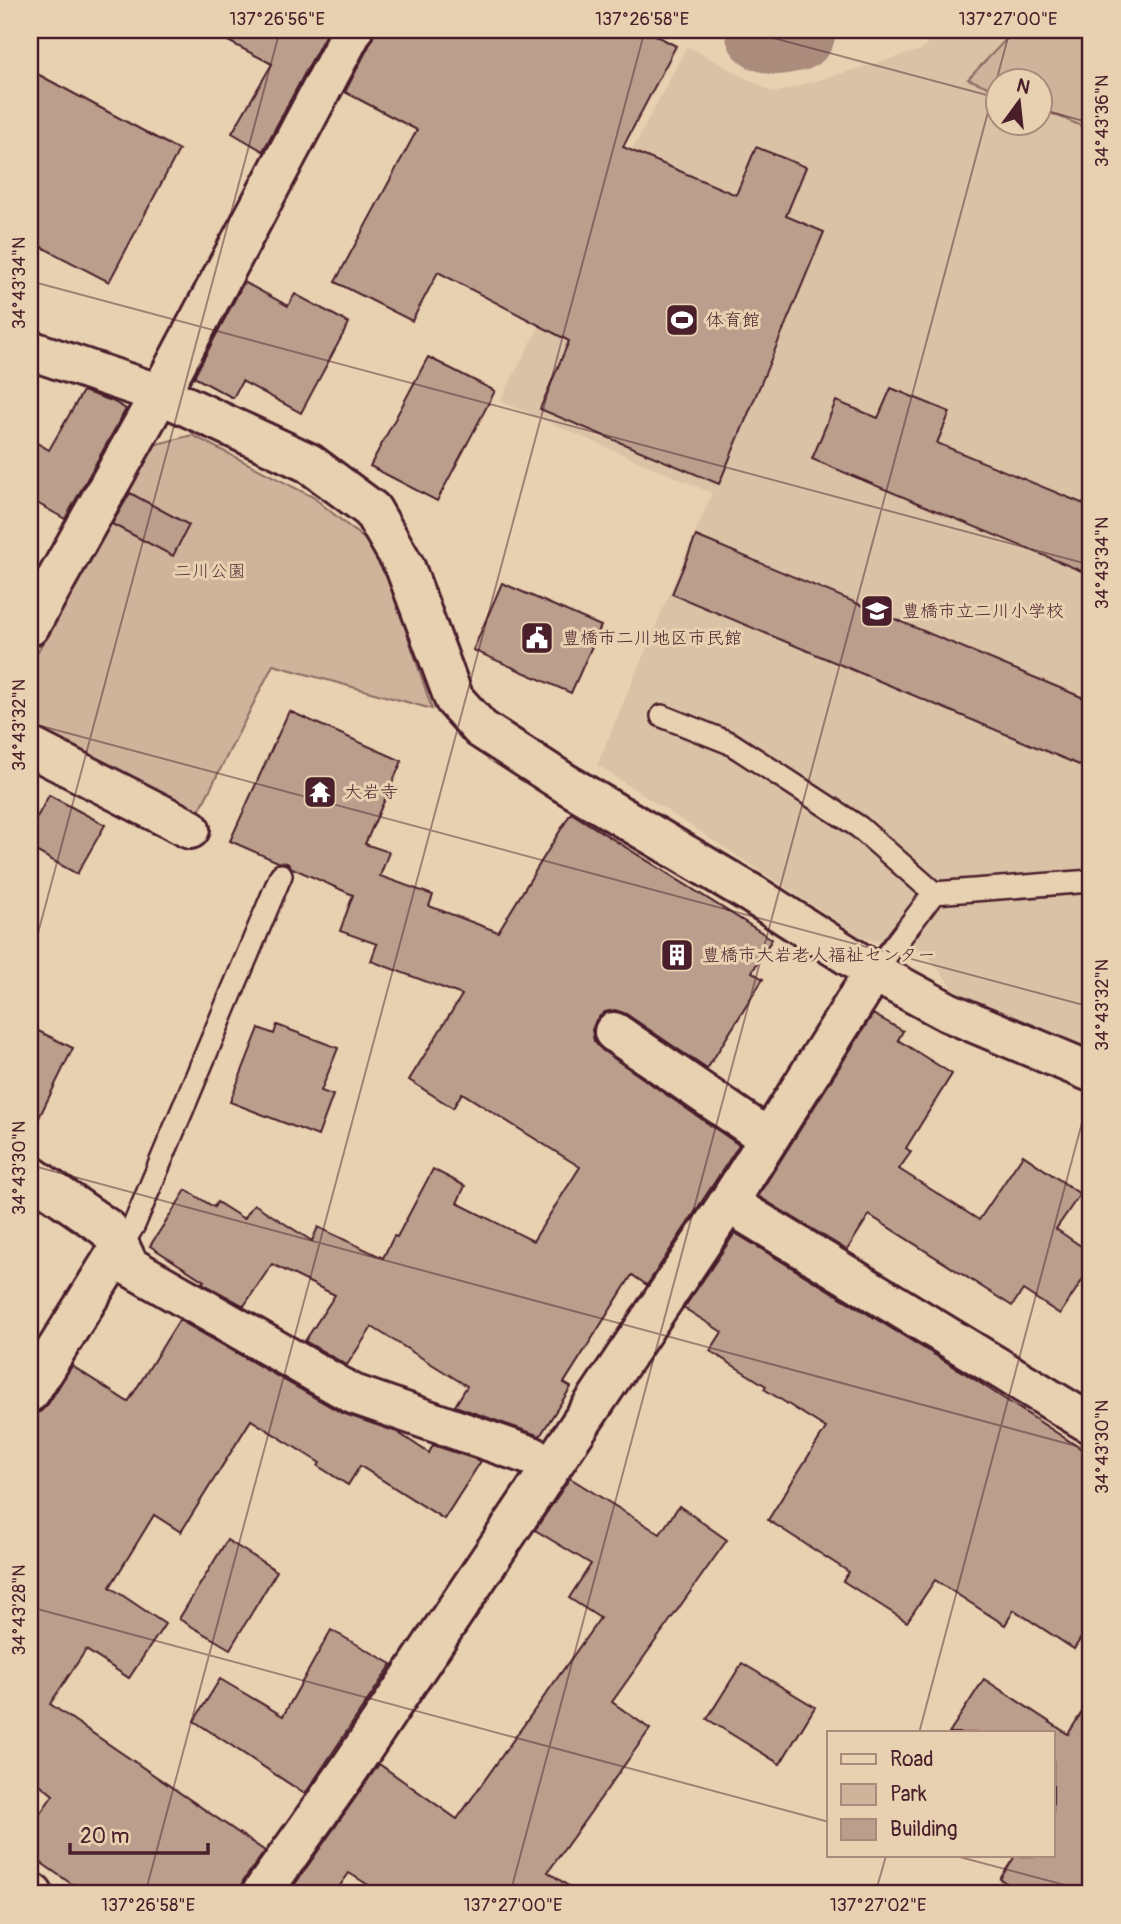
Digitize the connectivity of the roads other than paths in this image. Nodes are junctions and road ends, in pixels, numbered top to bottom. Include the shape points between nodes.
1 (353, 30) edge
2 (30, 350) edge
3 (160, 394) junction
4 (30, 626) edge
5 (662, 716) dead end
6 (30, 747) edge
7 (190, 828) dead end
8 (282, 874) dead end
9 (1091, 881) edge
10 (934, 892) junction
11 (874, 972) junction
12 (614, 1032) dead end
13 (1091, 1072) edge
14 (768, 1138) junction
15 (30, 1175) edge
16 (729, 1203) junction
17 (120, 1247) junction
18 (30, 1392) edge
19 (1091, 1424) edge
20 (551, 1466) junction
21 (261, 1894) edge

1 - 3 street
2 - 3 street
3 - 4 street
3 - 11 street via 309,463 372,510 405,567 454,699 481,729
5 - 10 lane via 730,743 859,827
6 - 7 street
8 - 17 lane via 134,1225
9 - 10 lane
10 - 11 lane
11 - 13 street via 948,1012
11 - 14 street
12 - 14 street
14 - 16 street
15 - 17 street via 108,1228
16 - 19 street
16 - 20 street
17 - 18 street
17 - 20 street via 129,1266 353,1394
20 - 21 street

